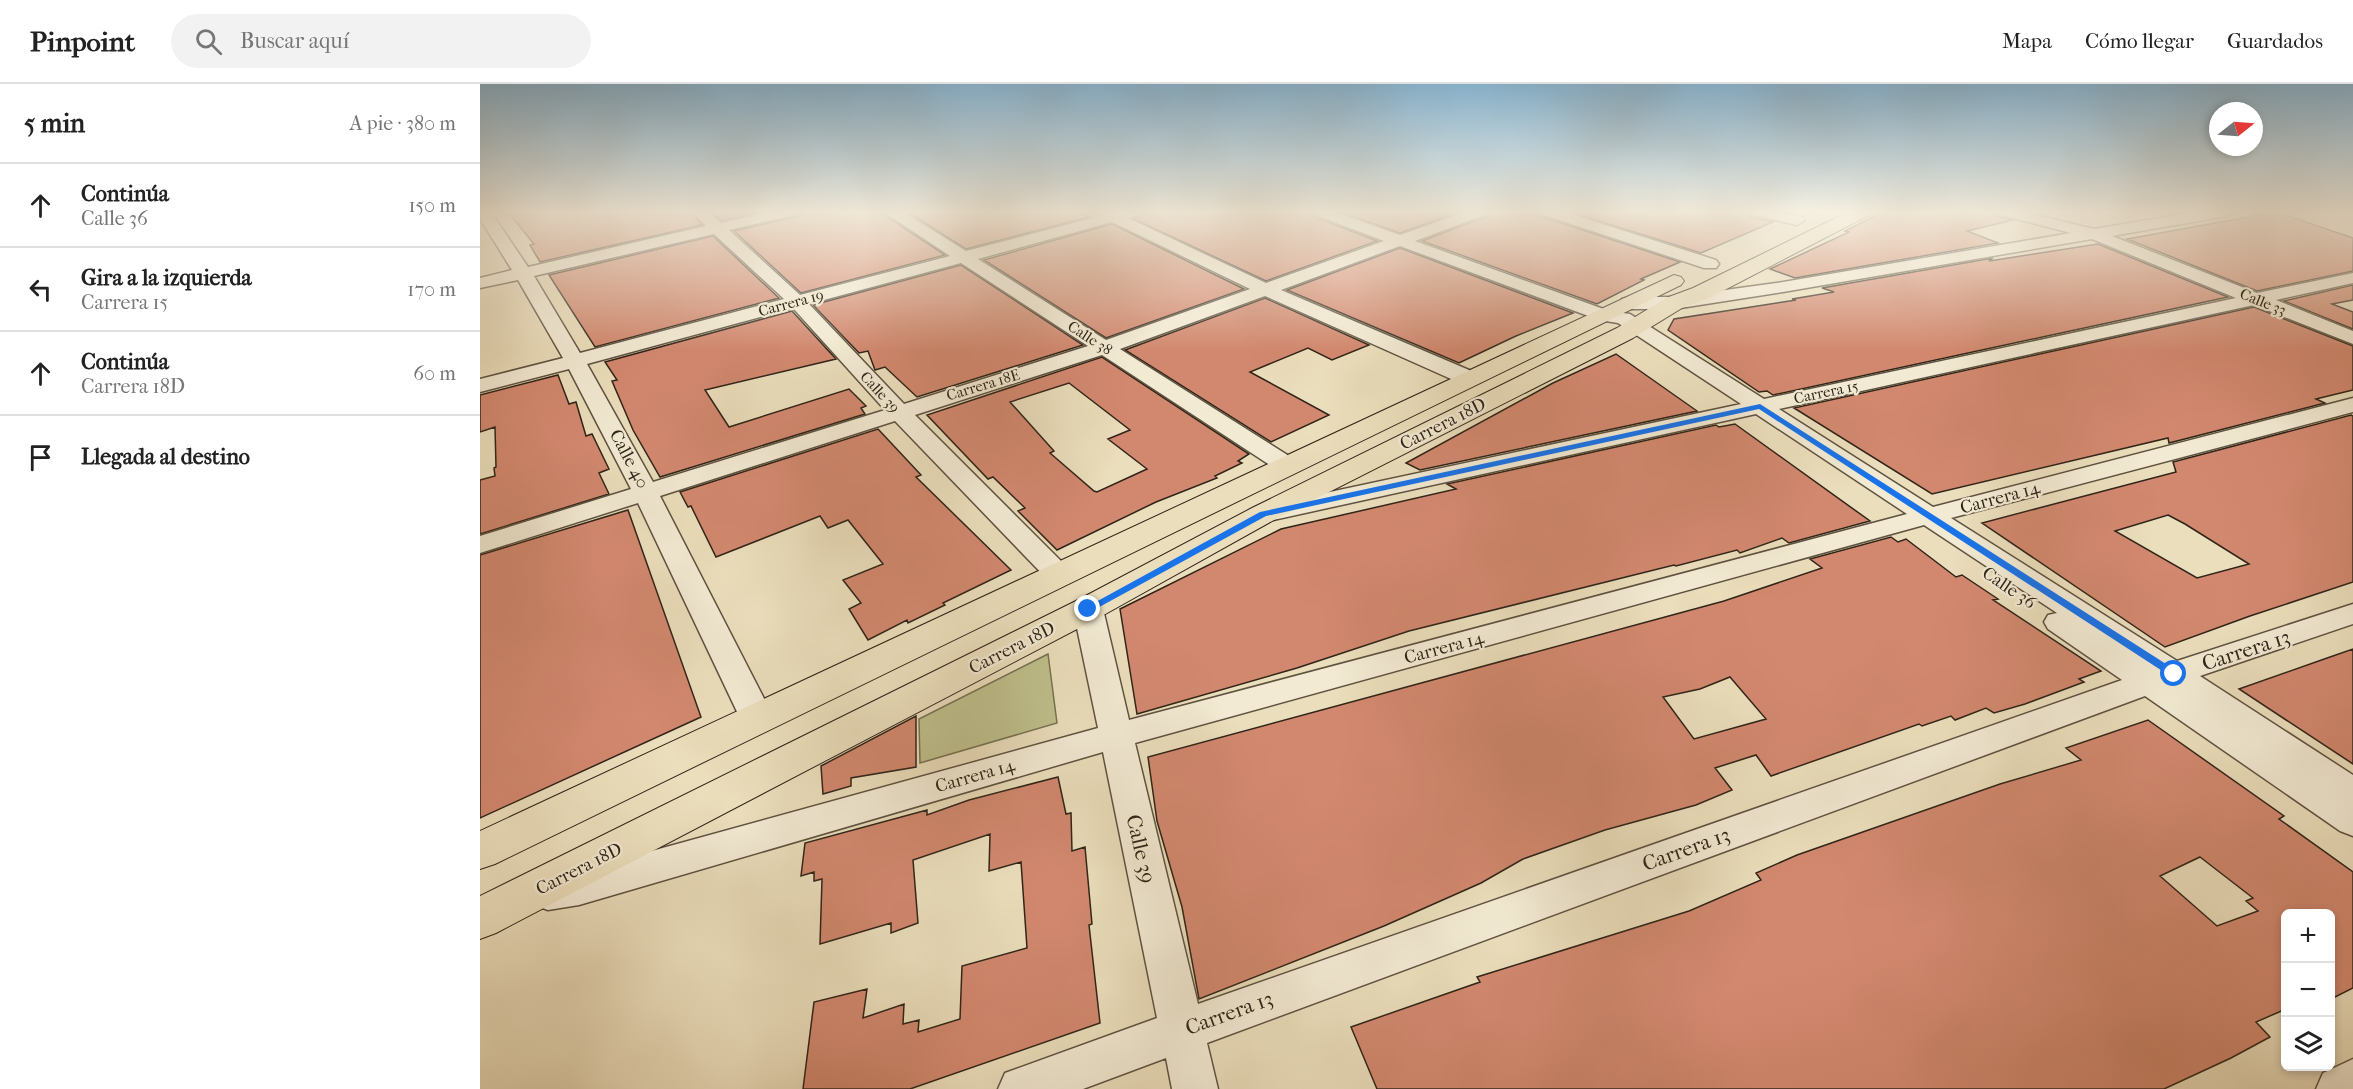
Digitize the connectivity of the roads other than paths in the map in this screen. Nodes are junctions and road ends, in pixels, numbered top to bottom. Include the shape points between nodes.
1 (515, 258) edge
2 (590, 258) edge
3 (751, 258) edge
4 (955, 258) edge
5 (965, 258) edge
6 (1198, 258) edge
7 (1354, 258) edge
8 (1469, 258) edge
9 (1600, 258) edge
10 (1735, 258) edge
11 (1758, 258) edge
12 (1906, 258) edge
13 (1929, 258) edge
14 (2163, 258) edge
15 (525, 273) junction
16 (2353, 278) edge
17 (480, 283) edge
18 (1266, 290) junction
19 (2256, 299) junction
20 (797, 302) junction
21 (1654, 304) junction
22 (2353, 338) edge
23 (1104, 348) junction
24 (577, 360) junction
25 (1468, 378) junction
26 (480, 386) edge
27 (2353, 405) edge
28 (1751, 408) junction
29 (898, 411) junction
30 (1288, 466) junction
31 (646, 491) junction
32 (1263, 514) junction
33 (1921, 519) junction
34 (480, 545) edge
35 (1059, 576) junction
36 (1088, 609) junction
37 (2353, 614) edge
38 (2161, 678) junction
39 (757, 718) junction
40 (1116, 736) junction
41 (2353, 793) edge
42 (2353, 821) edge
43 (480, 851) edge
44 (536, 891) junction
45 (480, 919) edge
46 (1182, 1030) junction
47 (2353, 1082) edge
48 (1021, 1089) edge
49 (1195, 1089) edge
50 (2339, 1089) edge

1 - 15 street, Calle 40
2 - 15 street
3 - 20 street, Calle 39
4 - 20 street, Carrera 19
5 - 23 street, Calle 38
6 - 18 street
7 - 18 street, Carrera 18E
8 - 21 street, Calle 36
9 - 21 street
10 - 21 main road, Carrera 18D
11 - 21 main road, Carrera 18D
12 - 21 street
13 - 21 street via 1783,287
14 - 19 street, Calle 33
15 - 17 street
15 - 24 street, Calle 40
16 - 19 street, Carrera 15
18 - 23 street, Carrera 18E
18 - 25 street
19 - 22 street, Calle 33
19 - 28 street, Carrera 15
20 - 24 street, Carrera 19
20 - 29 street, Calle 39
21 - 25 main road, Carrera 18D
21 - 28 street, Calle 36
21 - 32 main road, Carrera 18D
23 - 29 street, Carrera 18E
23 - 30 street, Calle 38
24 - 26 street, Carrera 19
24 - 31 street, Calle 40
25 - 30 main road, Carrera 18D
27 - 33 street, Carrera 14
28 - 32 street, Carrera 15
28 - 33 street, Calle 36
29 - 31 street, Carrera 18E
29 - 35 street, Calle 39
30 - 35 main road, Carrera 18D
31 - 34 street, Carrera 18E
31 - 39 street, Calle 40
32 - 36 main road, Carrera 18D
33 - 38 street, Calle 36
33 - 40 street, Carrera 14
35 - 39 main road, Carrera 18D
36 - 40 street, Calle 39
36 - 44 main road, Carrera 18D
37 - 38 street, Carrera 13
38 - 41 street, Calle 36
38 - 42 street, Calle 36
38 - 46 street, Carrera 13
39 - 43 main road, Carrera 18D
40 - 44 street, Carrera 14 via 579,888
40 - 46 street, Calle 39
44 - 45 main road, Carrera 18D
46 - 48 street, Carrera 13
46 - 49 street, Calle 39
47 - 50 street

